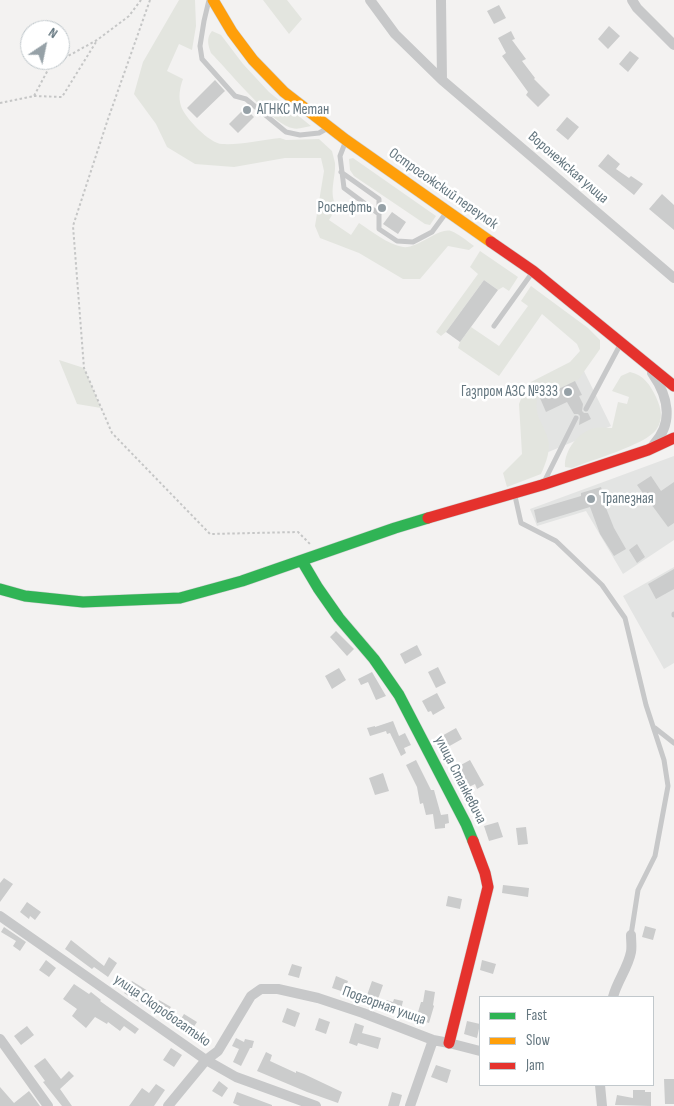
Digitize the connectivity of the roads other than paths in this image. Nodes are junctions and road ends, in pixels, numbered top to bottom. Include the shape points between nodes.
1 (209, 0) edge
2 (213, 0) edge
3 (370, 0) edge
4 (441, 0) edge
5 (632, 0) edge
6 (674, 45) edge
7 (442, 80) junction
8 (329, 128) junction
9 (346, 140) junction
10 (342, 172) junction
11 (448, 211) junction
12 (379, 214) junction
13 (534, 270) junction
14 (674, 278) edge
15 (494, 326) dead end
16 (622, 342) junction
17 (646, 364) junction
18 (674, 386) edge
19 (586, 409) dead end
20 (576, 418) dead end
21 (673, 439) edge
22 (648, 450) junction
23 (542, 485) junction
24 (515, 494) junction
25 (302, 561) junction
26 (0, 589) edge
27 (654, 727) junction
28 (674, 744) edge
29 (2, 917) edge
30 (631, 935) joint
31 (613, 996) edge
32 (0, 1039) edge
33 (433, 1040) junction
34 (449, 1043) junction
35 (479, 1051) edge
36 (206, 1060) junction
37 (600, 1086) edge
38 (48, 1106) edge
39 (168, 1106) edge
40 (316, 1106) edge
41 (410, 1106) edge
42 (602, 1106) edge

1 - 8 lane via 200,46 202,59 235,96 246,99 286,132 300,135 319,133
2 - 8 main road, Острогожский переулок via 253,60 284,92
3 - 7 street, Воронежская улица via 395,34
4 - 7 street
5 - 6 street
7 - 14 street, Воронежская улица
8 - 9 main road, Острогожский переулок
9 - 10 lane via 340,156
9 - 11 main road, Острогожский переулок
10 - 12 lane via 344,188
10 - 12 lane via 379,199
11 - 12 lane via 432,232 413,242 397,241 379,229
11 - 13 main road, Острогожский переулок
13 - 15 lane
13 - 16 main road, Острогожский переулок
16 - 17 main road, Острогожский переулок
16 - 19 lane
17 - 18 main road, Острогожский переулок
17 - 22 street via 670,411 667,428
20 - 23 lane
21 - 22 main road
22 - 23 main road
23 - 24 main road
24 - 25 main road via 395,528
24 - 27 lane via 521,523 556,540 602,585 625,618
25 - 26 main road via 180,598 83,602 25,596
25 - 34 main road, улица Станкевича via 318,588 399,695 466,824 485,873 488,887 485,904
27 - 28 lane
27 - 30 lane via 668,786 655,856 638,890
29 - 36 street, улица Скоробогатько
30 - 31 street via 631,952
32 - 38 street
33 - 34 street, Подгорная улица
33 - 36 street, Подгорная улица via 318,998 278,989 261,989 251,996 218,1051
33 - 41 street
34 - 35 street, Подгорная улица
36 - 39 street
36 - 40 street, улица Скоробогатько via 236,1077
37 - 42 street

